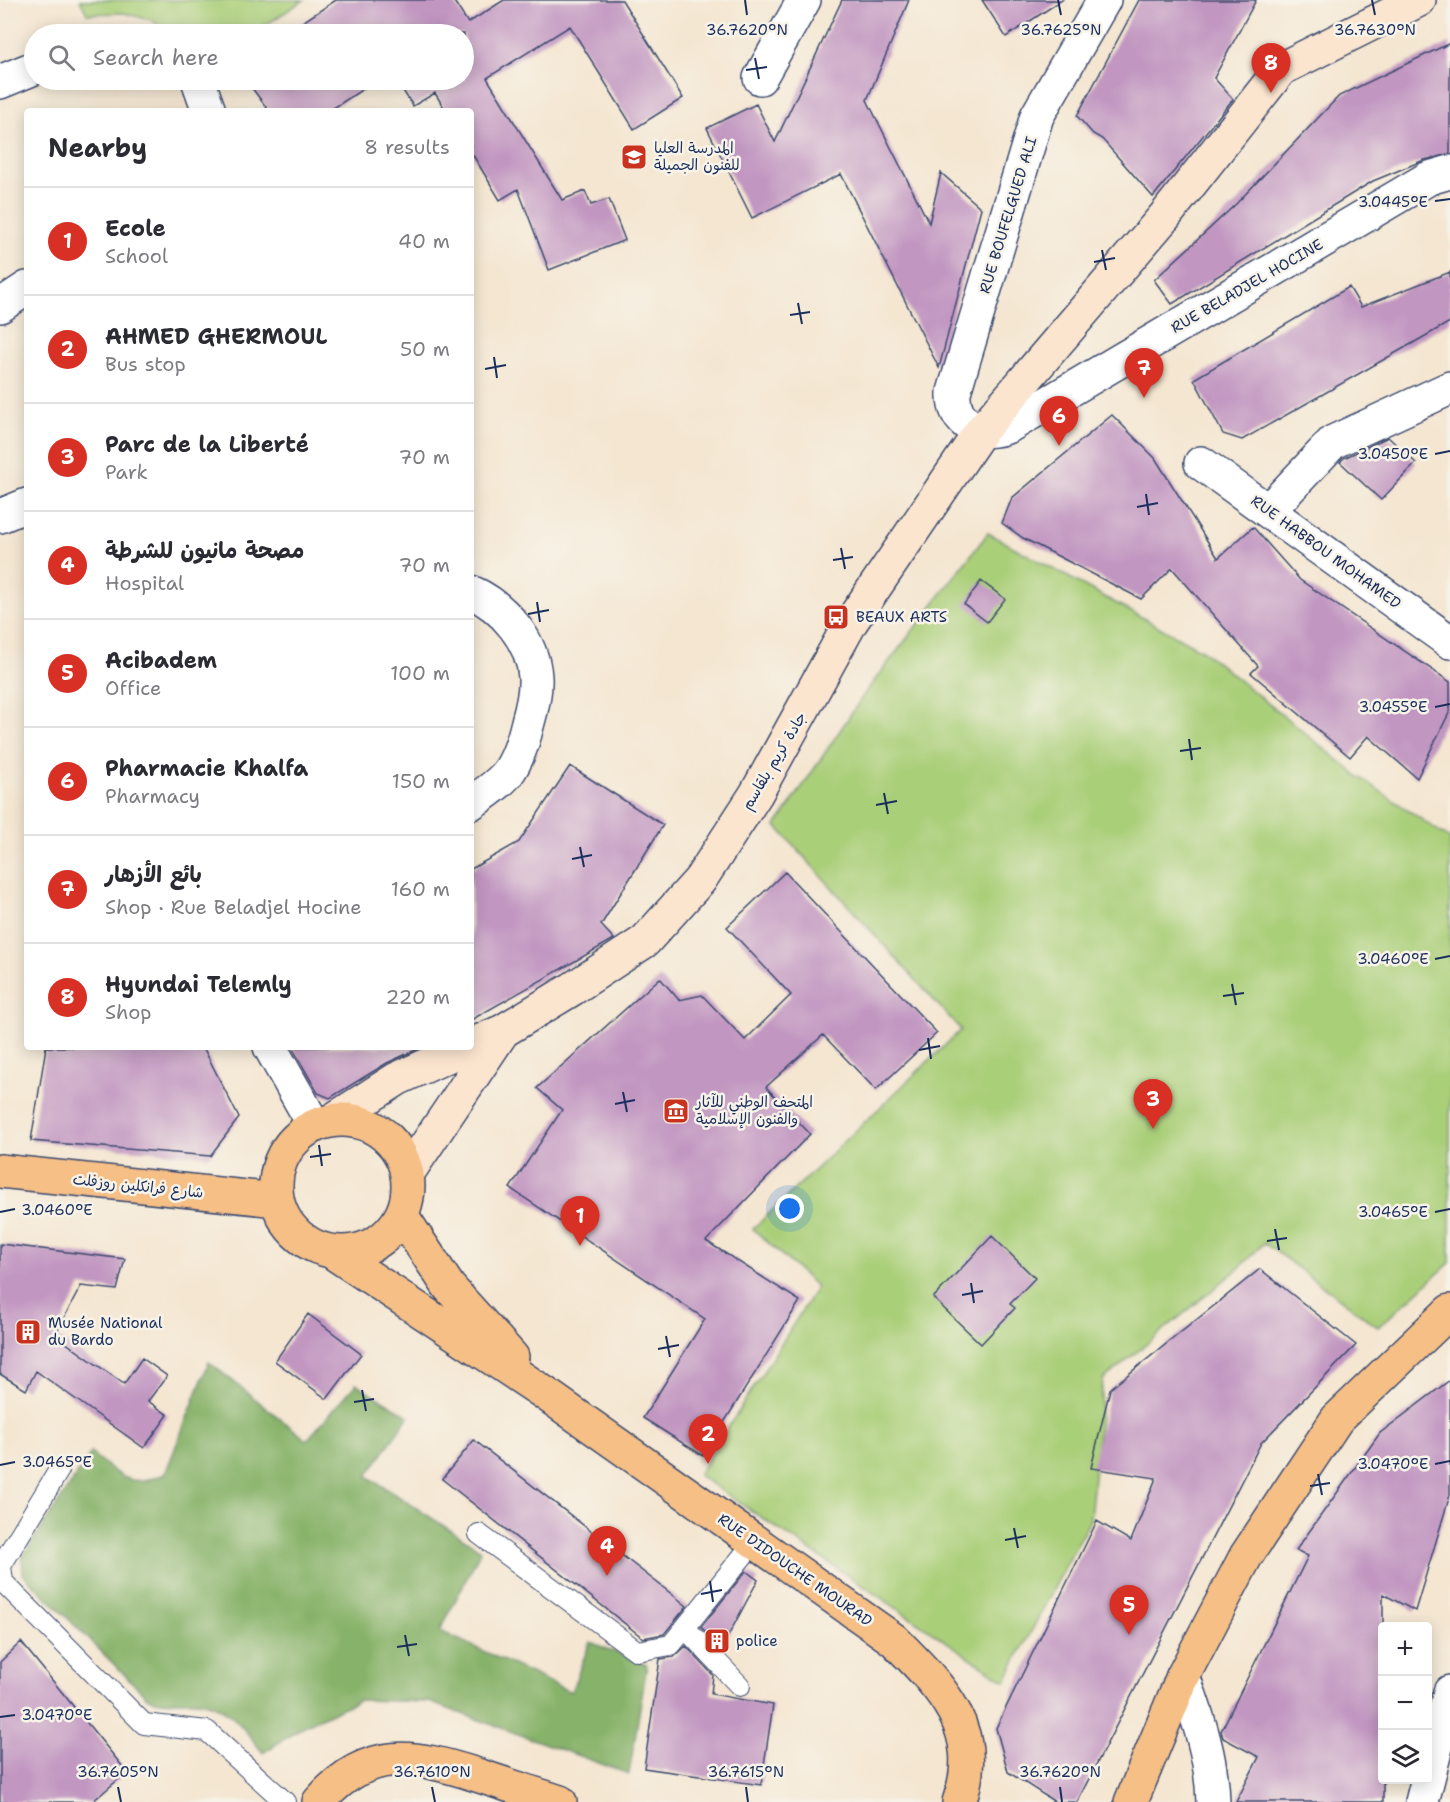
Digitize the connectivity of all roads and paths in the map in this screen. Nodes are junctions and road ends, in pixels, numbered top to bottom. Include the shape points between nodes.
1 (804, 0) edge
2 (1104, 0) edge
3 (1419, 0) edge
4 (24, 72) edge
5 (760, 78) dead end
6 (0, 82) edge
7 (202, 90) edge
8 (208, 108) edge
9 (1450, 172) edge
10 (24, 290) edge
11 (0, 306) edge
12 (1450, 388) edge
13 (981, 430) junction
14 (1201, 463) dead end
15 (24, 506) edge
16 (1269, 510) junction
17 (0, 516) edge
18 (474, 593) edge
19 (1450, 642) edge
20 (474, 800) edge
21 (503, 1030) junction
22 (474, 1044) edge
23 (272, 1050) edge
24 (460, 1050) edge
25 (323, 1123) junction
26 (0, 1172) edge
27 (407, 1174) junction
28 (277, 1200) junction
29 (402, 1216) junction
30 (332, 1252) junction
31 (1450, 1311) edge
32 (543, 1392) junction
33 (59, 1470) dead end
34 (479, 1534) dead end
35 (755, 1541) junction
36 (685, 1628) junction
37 (1183, 1676) junction
38 (740, 1686) dead end
39 (1450, 1692) edge
40 (285, 1802) edge
41 (319, 1802) edge
42 (560, 1802) edge
43 (958, 1802) edge
44 (1131, 1802) edge
45 (1213, 1802) edge
46 (1422, 1802) edge

1 - 5 street
2 - 13 street, RUE BOUFELGUED ALI via 1037,116 954,392 960,419
3 - 13 main road, جادة كريم بلقاسم via 1281,69 1165,216
4 - 6 street
7 - 8 street
9 - 13 street, RUE BELADJEL HOCINE via 1429,178 1009,426 992,432
10 - 11 street
12 - 16 street via 1334,442
13 - 21 main road, جادة كريم بلقاسم via 851,622 762,784 700,880 645,941
14 - 16 street, RUE HABBOU MOHAMED
15 - 17 street
16 - 19 street, RUE HABBOU MOHAMED
18 - 20 street via 487,599 509,620 525,643 536,676 524,738 507,773
21 - 22 main road, جادة كريم بلقاسم
21 - 27 main road
23 - 25 street
24 - 25 main road, جادة كريم بلقاسم via 397,1079
25 - 27 main road via 353,1120 372,1126 401,1155
25 - 28 main road via 299,1135 287,1148 279,1165
26 - 28 main road, شارع فرانكلين روزفلت
27 - 29 main road via 408,1195
28 - 30 main road via 284,1219 297,1234 313,1246
29 - 30 main road via 390,1233 373,1245 353,1252
29 - 32 main road, RUE DIDOUCHE MOURAD via 449,1287
30 - 32 main road, RUE DIDOUCHE MOURAD
31 - 37 main road via 1337,1419 1246,1556
32 - 35 main road, RUE DIDOUCHE MOURAD
33 - 40 lane via 5,1559 3,1582 144,1724 207,1731
34 - 36 lane via 637,1651 671,1645
35 - 36 lane
35 - 43 main road, RUE DIDOUCHE MOURAD via 894,1640 936,1682 961,1725 966,1749 966,1774
36 - 38 lane
37 - 44 main road
37 - 45 street via 1206,1741
39 - 46 street
41 - 42 main road via 358,1769 407,1758 432,1761

